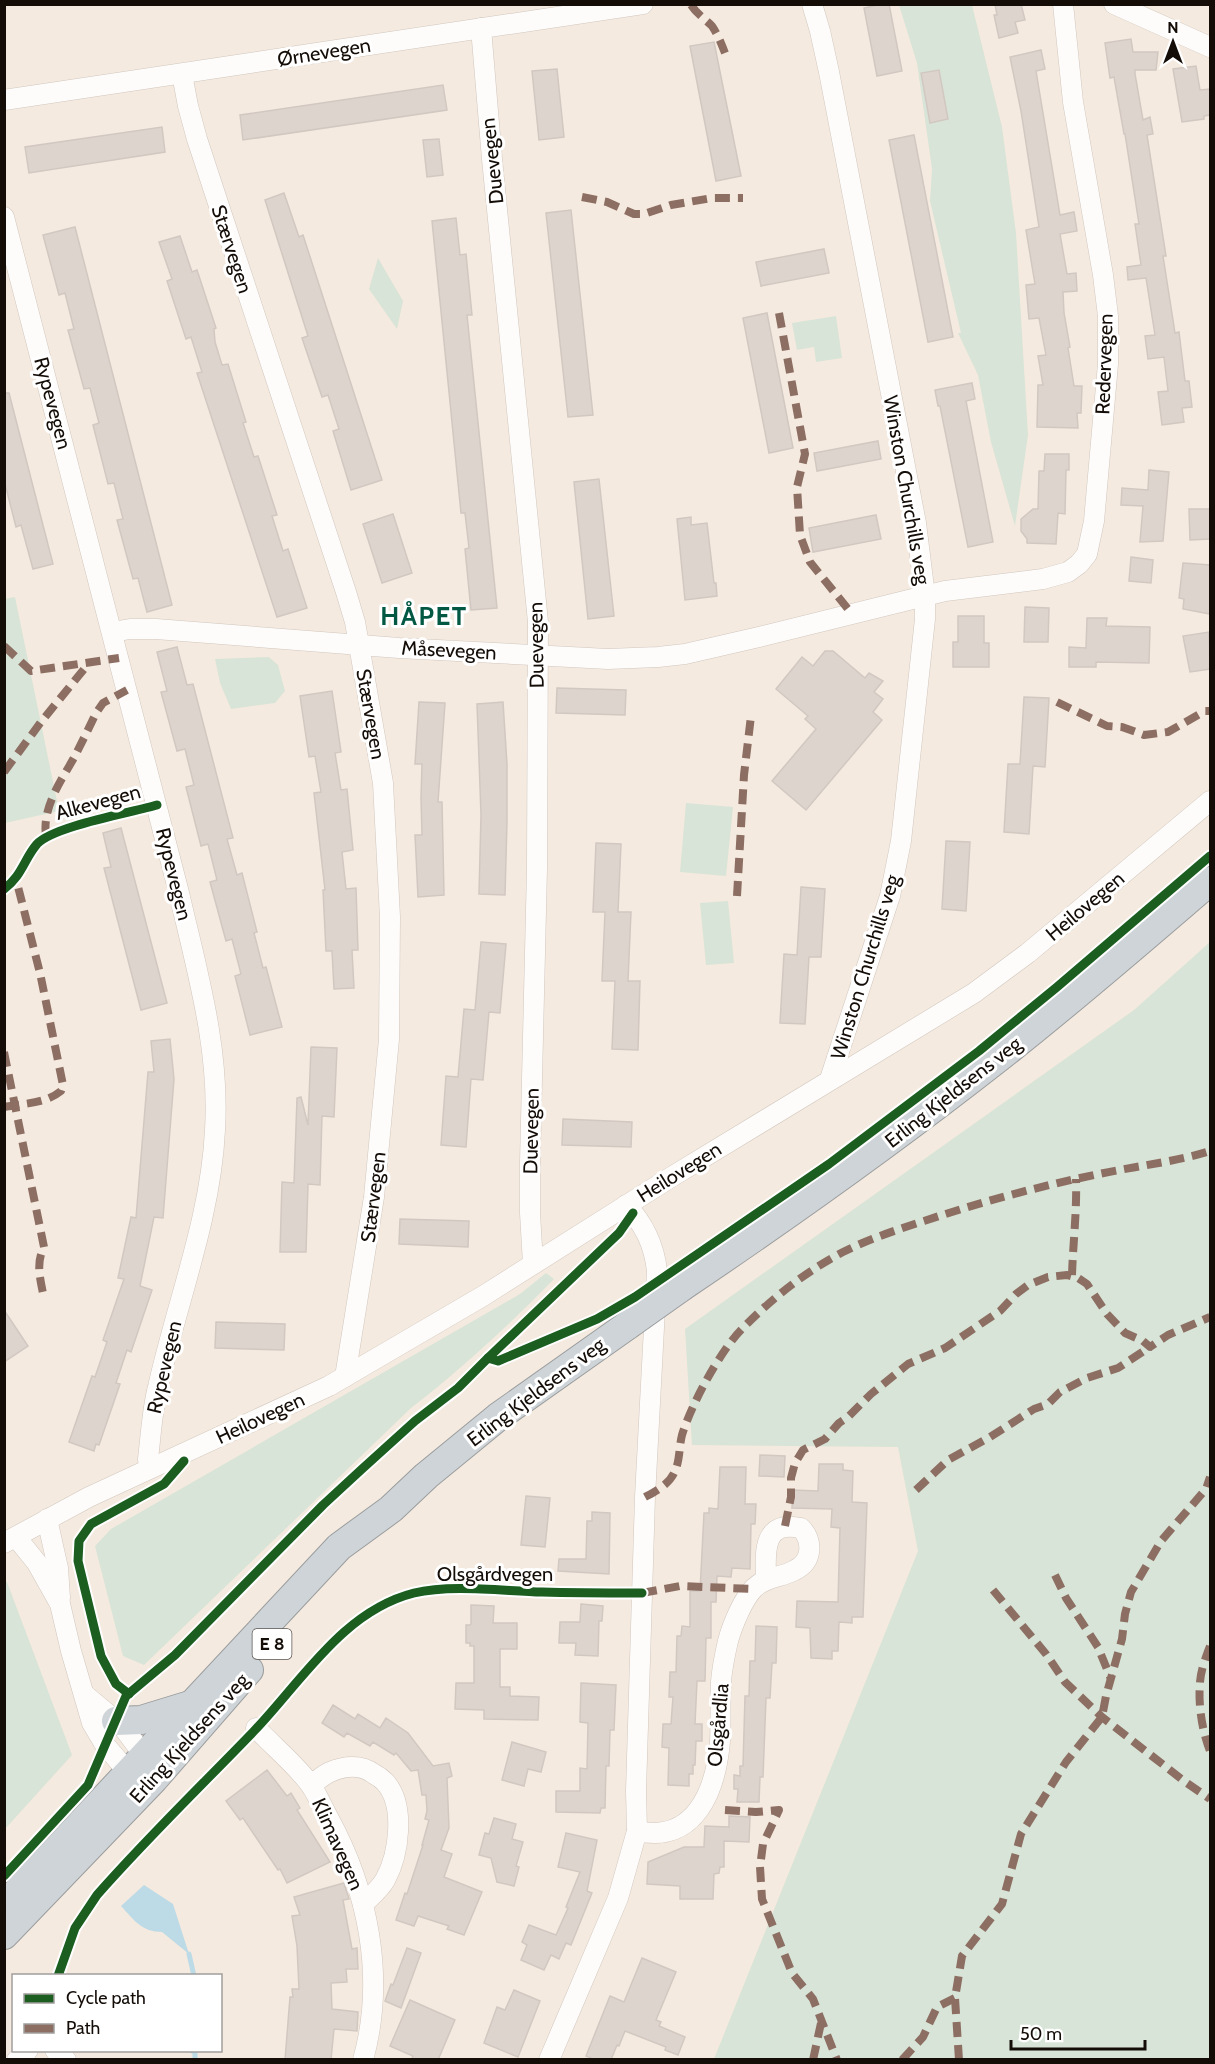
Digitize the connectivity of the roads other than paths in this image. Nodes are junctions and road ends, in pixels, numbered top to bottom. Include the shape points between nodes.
1 (643, 4) edge
2 (812, 4) edge
3 (1063, 4) edge
4 (1114, 4) edge
5 (481, 28) junction
6 (1210, 47) edge
7 (182, 74) junction
8 (4, 100) edge
9 (4, 217) edge
10 (925, 596) junction
11 (112, 632) junction
12 (359, 645) junction
13 (537, 655) junction
14 (1210, 801) edge
15 (1210, 881) edge
16 (831, 1079) junction
17 (626, 1205) junction
18 (532, 1264) junction
19 (345, 1377) junction
20 (149, 1468) junction
21 (390, 1509) junction
22 (47, 1519) junction
23 (10, 1540) edge
24 (766, 1579) dead end
25 (60, 1604) junction
26 (85, 1695) junction
27 (192, 1704) junction
28 (116, 1721) junction
29 (256, 1728) dead end
30 (143, 1770) junction
31 (311, 1785) junction
32 (637, 1831) junction
33 (363, 1904) junction
34 (4, 1906) edge
35 (4, 1935) edge
36 (363, 2060) edge
37 (549, 2060) edge

1 - 5 street, Ørnevegen
2 - 10 street, Winston Churchills veg via 916,523
3 - 10 street, Redervegen via 1073,102 1108,316 1098,488 1090,544 1079,564 1056,576
4 - 6 street
5 - 7 street, Ørnevegen
5 - 13 street, Duevegen via 533,557
7 - 8 street, Ørnevegen
7 - 12 street, Stærvegen via 201,150 346,592
9 - 11 street, Rypevegen
10 - 13 street, Måsevegen via 685,654 608,659
10 - 16 street, Winston Churchills veg via 896,869
11 - 12 street, Måsevegen via 156,629
11 - 20 street, Rypevegen via 187,927 215,1068 215,1131 207,1191 157,1389
12 - 13 street, Måsevegen
12 - 19 street, Stærvegen via 383,783 390,963 380,1139
13 - 18 street, Duevegen
14 - 16 street, Heilovegen via 1001,974
15 - 21 highway, Erling Kjeldsens veg / E 8, bridge via 931,1110 498,1417
16 - 17 street, Heilovegen
17 - 18 street, Heilovegen
17 - 32 street via 651,1242 657,1270 645,1497
18 - 19 street, Heilovegen
19 - 20 street, Heilovegen
20 - 22 street, Heilovegen
21 - 27 highway, Erling Kjeldsens veg / E 8 via 339,1547
21 - 30 highway, Erling Kjeldsens veg / E 8 via 363,1544
22 - 23 street, Heilovegen
22 - 25 street, Heilovegen via 58,1568
23 - 25 street, Heilovegen via 37,1563
24 - 32 street, Olsgårdlia via 747,1598 728,1643 721,1682 719,1750 707,1796 693,1817 678,1828 666,1832
25 - 26 street, Heilovegen
26 - 28 street
26 - 30 street, Heilovegen via 88,1712 102,1739 122,1766
27 - 28 highway, E 8 via 141,1720
27 - 30 highway, Erling Kjeldsens veg / E 8
28 - 30 street via 137,1746
29 - 31 street, Klimavegen
30 - 34 highway, Erling Kjeldsens veg / E 8
30 - 35 highway, Erling Kjeldsens veg / E 8
31 - 33 street, Klimavegen via 348,1856
31 - 33 street, Klimavegen via 328,1772 359,1767 370,1770 386,1783 396,1803 395,1855 386,1878
32 - 37 street via 618,1898
33 - 36 street, Klimavegen via 373,1973 372,2012

